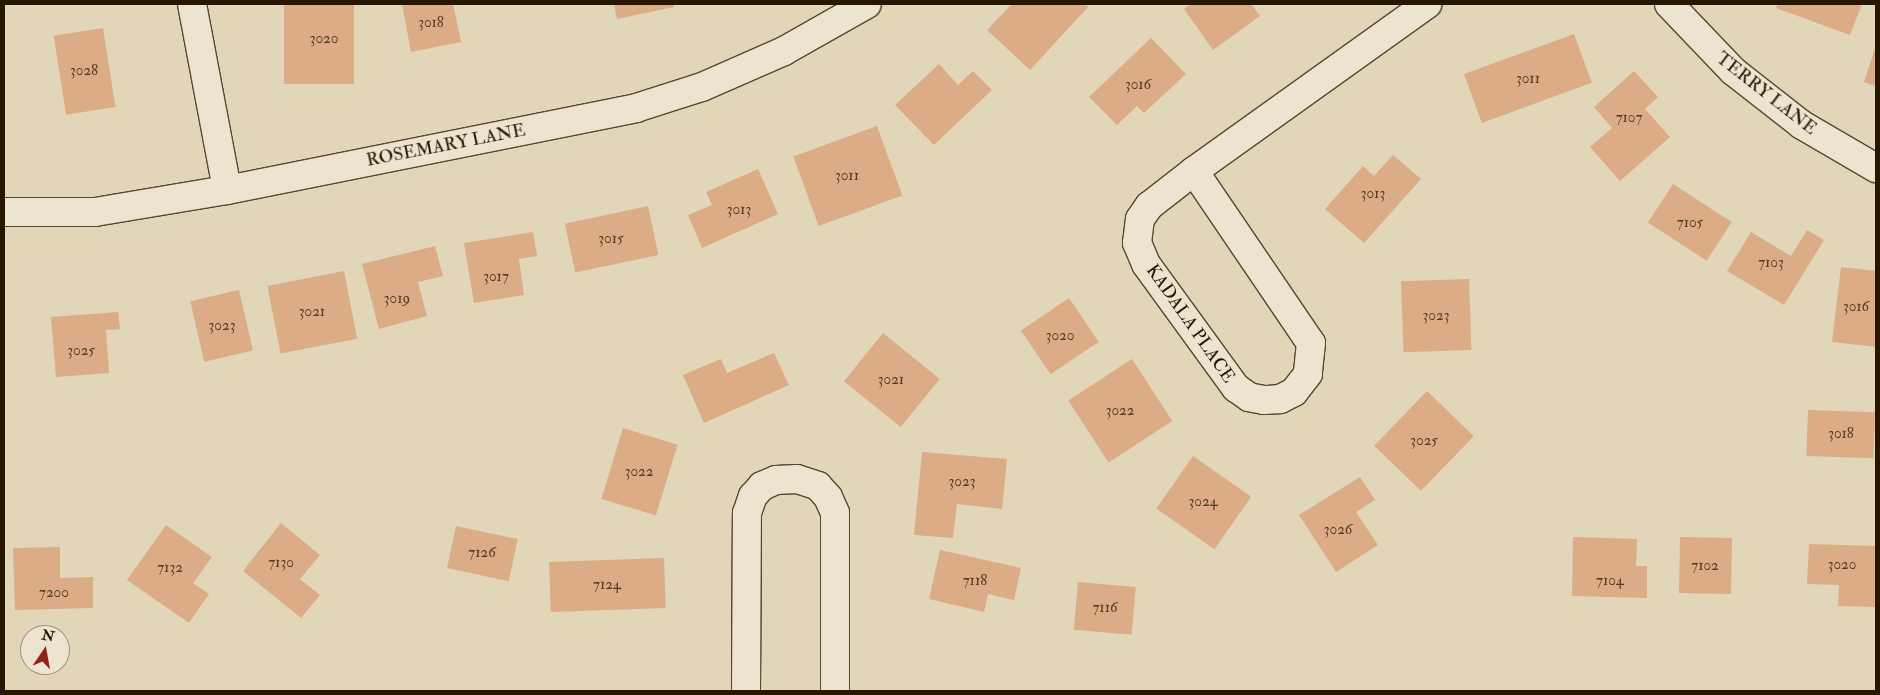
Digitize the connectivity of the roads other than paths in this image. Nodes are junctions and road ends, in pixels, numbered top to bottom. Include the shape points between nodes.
1 (192, 4) edge
2 (867, 4) edge
3 (1426, 4) edge
4 (1669, 4) edge
5 (1876, 168) edge
6 (1194, 171) junction
7 (227, 190) junction
8 (4, 212) edge
9 (746, 691) edge
10 (835, 691) edge

1 - 7 street
2 - 7 street, ROSEMARY LANE via 784,51 702,87 636,108
3 - 6 street, KADALA PLACE
4 - 5 street, TERRY LANE via 1733,71 1802,125
6 - 6 street, KADALA PLACE via 1311,343 1308,374 1294,392 1280,398 1264,400 1249,397 1236,388 1146,264 1137,242 1140,219 1149,206
7 - 8 street, ROSEMARY LANE via 95,212
9 - 10 street via 747,512 753,496 762,486 776,480 797,479 818,486 835,513

